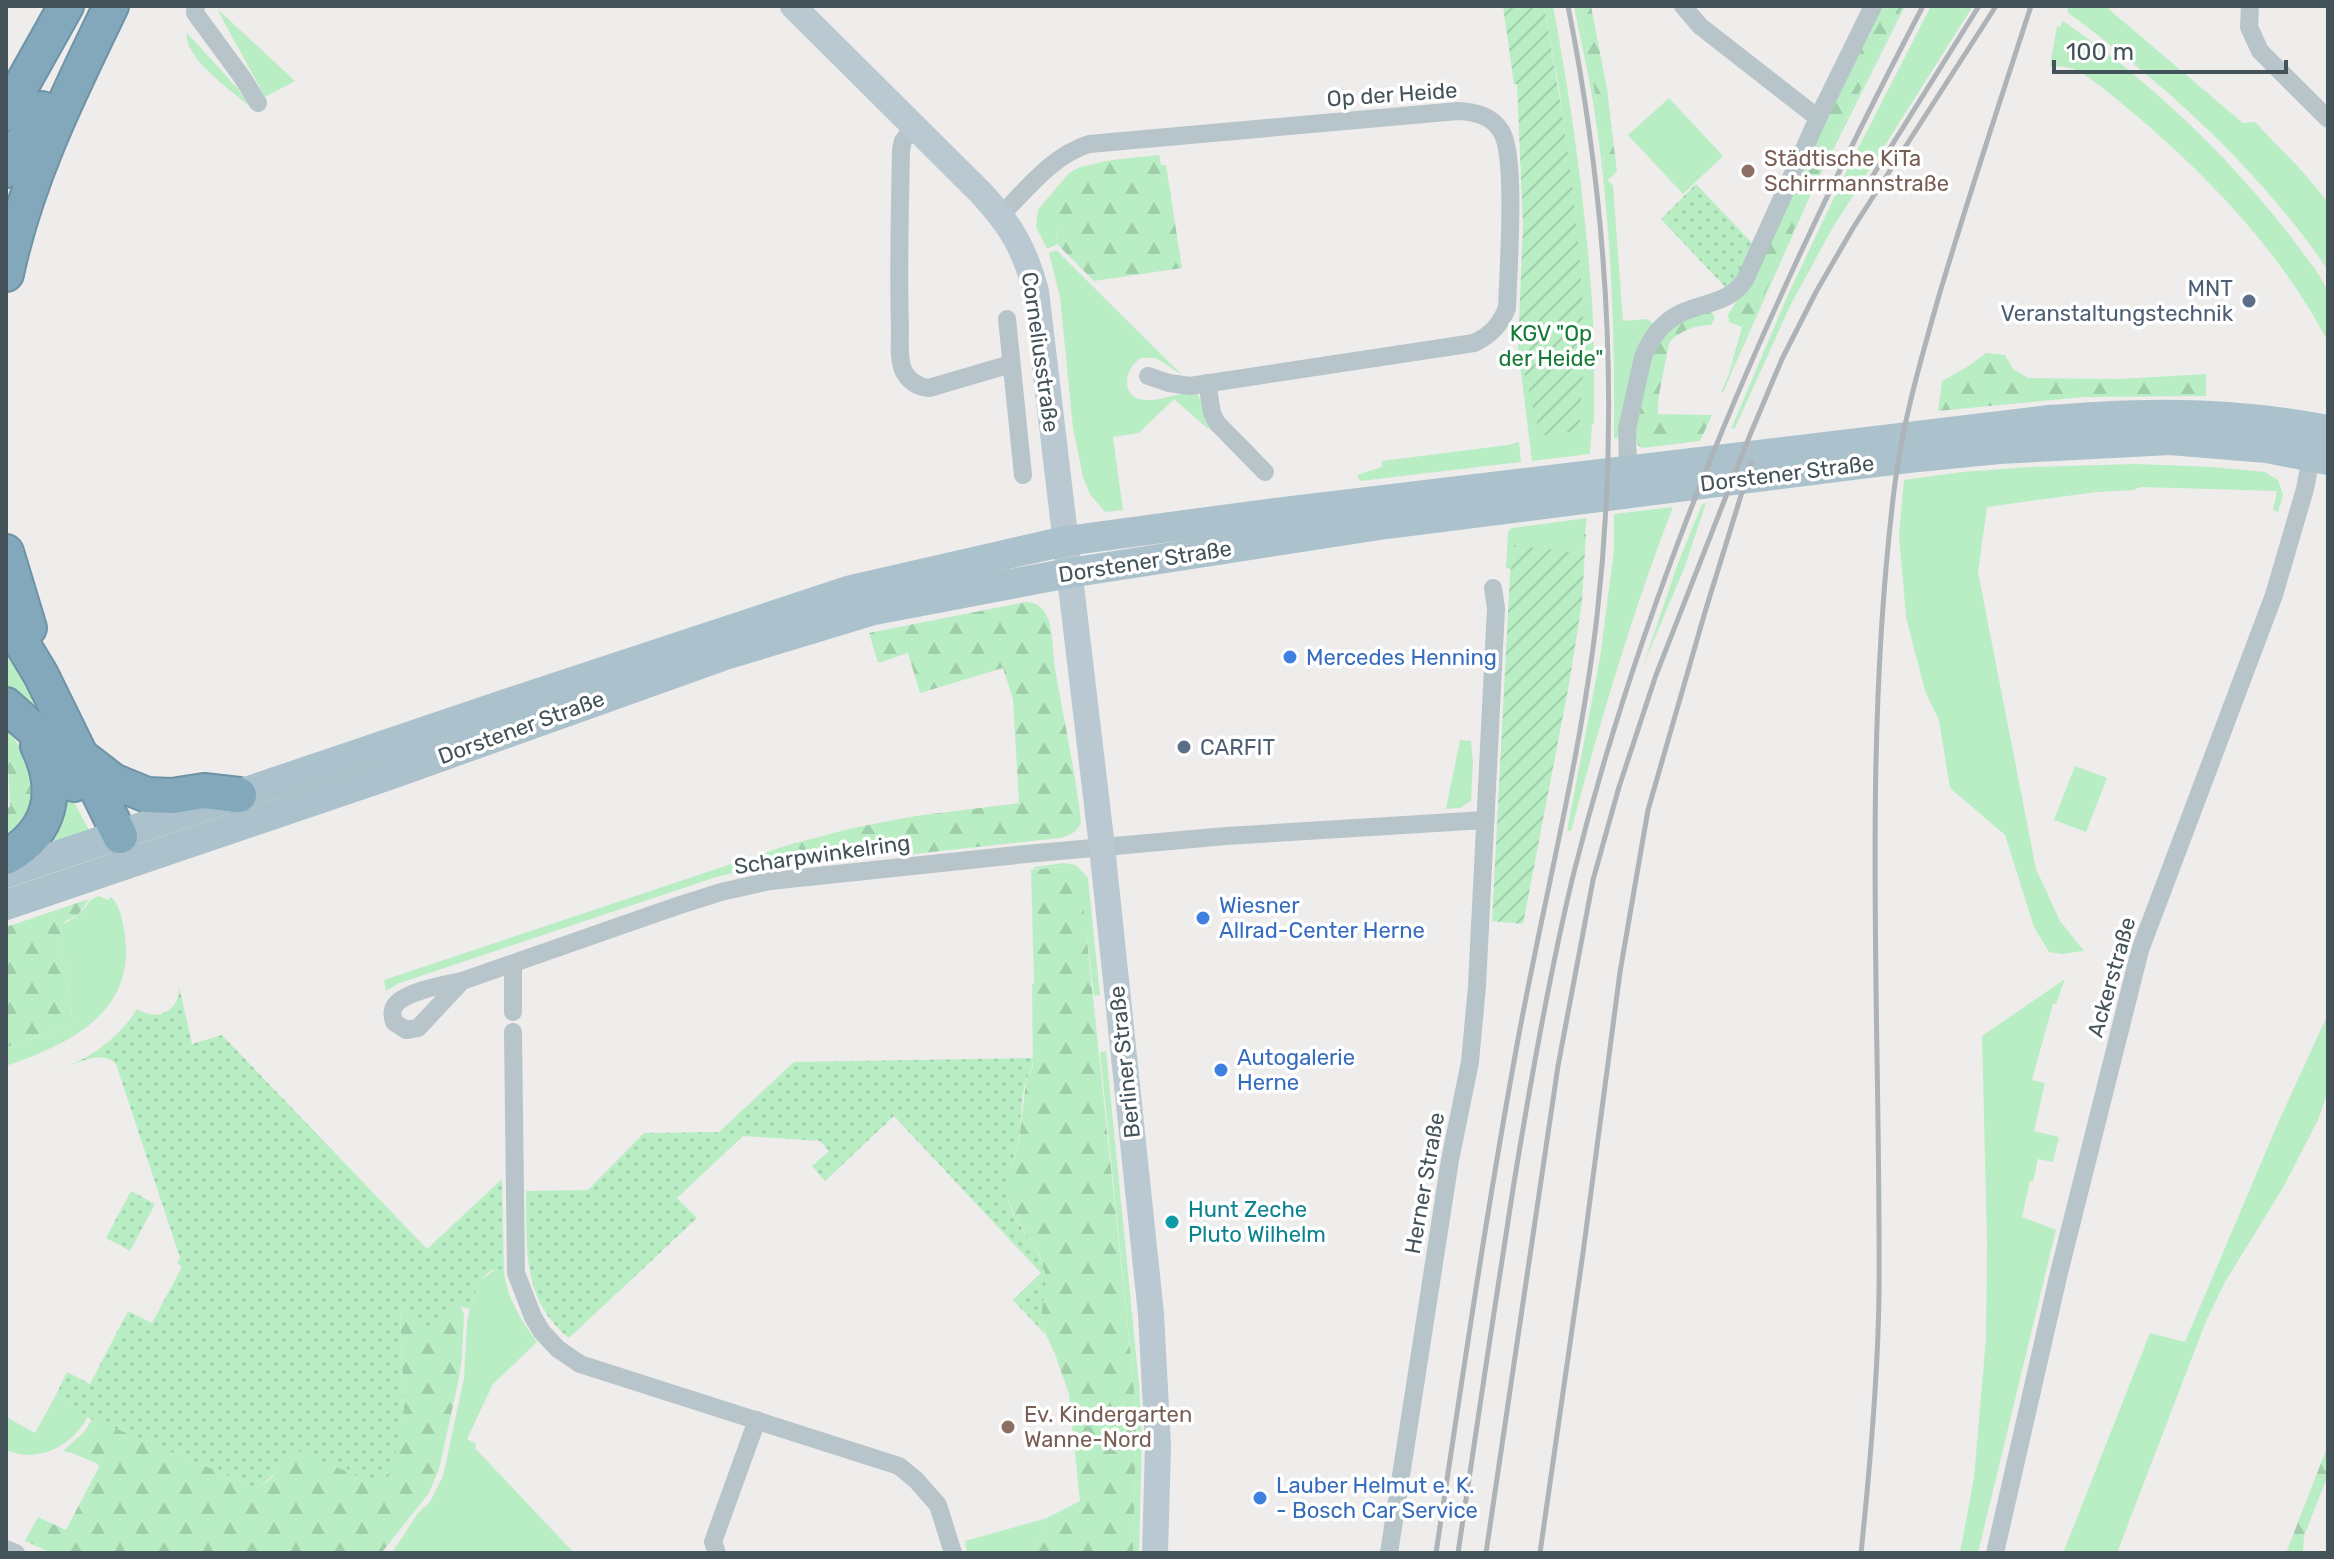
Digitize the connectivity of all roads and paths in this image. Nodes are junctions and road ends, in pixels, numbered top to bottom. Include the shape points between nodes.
1 (64, 6) edge
2 (102, 6) edge
3 (111, 6) edge
4 (196, 6) edge
5 (793, 6) edge
6 (1683, 6) edge
7 (1873, 6) edge
8 (2250, 6) edge
9 (6, 87) edge
10 (258, 103) dead end
11 (6, 113) edge
12 (1818, 118) junction
13 (2328, 119) edge
14 (914, 126) junction
15 (6, 170) edge
16 (1001, 215) junction
17 (6, 274) edge
18 (1007, 319) dead end
19 (1011, 364) junction
20 (1148, 376) dead end
21 (1207, 383) junction
22 (2321, 444) edge
23 (1628, 470) junction
24 (1265, 472) dead end
25 (1023, 475) dead end
26 (1066, 541) junction
27 (6, 552) edge
28 (1069, 573) junction
29 (1493, 588) dead end
30 (6, 608) edge
31 (41, 675) junction
32 (16, 715) edge
33 (81, 756) junction
34 (239, 795) junction
35 (1485, 820) junction
36 (1102, 847) junction
37 (116, 852) junction
38 (6, 857) edge
39 (6, 873) edge
40 (6, 905) edge
41 (513, 964) junction
42 (462, 981) dead end
43 (513, 1012) dead end
44 (513, 1032) dead end
45 (757, 1420) junction
46 (6, 1549) edge
47 (16, 1553) edge
48 (717, 1553) edge
49 (953, 1553) edge
50 (1155, 1553) edge
51 (1389, 1553) edge
52 (1995, 1553) edge

1 - 9 highway via 39,33
1 - 11 highway
2 - 15 highway
3 - 17 highway via 48,140 14,235
4 - 10 street via 195,13
5 - 14 main road, Corneliusstraße
6 - 12 street via 1700,26
7 - 12 street
8 - 13 street via 2249,27 2260,51
12 - 23 street via 1741,286 1729,297 1681,313 1647,346 1627,429
14 - 16 main road, Corneliusstraße
14 - 19 street, Corneliusstraße via 901,150 899,312 905,374 929,388
16 - 21 street, Op der Heide via 1054,163 1089,144 1458,111 1476,112 1503,132 1510,198 1507,308 1487,337
16 - 26 main road, Corneliusstraße via 1021,245 1036,291
18 - 19 street, Corneliusstraße
19 - 25 street, Corneliusstraße
20 - 21 street, Op der Heide via 1190,386
21 - 24 street via 1217,423
22 - 23 main road, Dorstener Straße via 2271,421 2149,415 2049,420
22 - 28 main road, Dorstener Straße via 2267,448 2170,440 1908,458 1501,508
22 - 52 street, Ackerstraße via 2274,595 2140,950
23 - 26 main road, Dorstener Straße
26 - 28 main road, Corneliusstraße
26 - 34 main road, Dorstener Straße via 851,590
27 - 31 highway
28 - 36 main road, Berliner Straße
28 - 37 main road, Dorstener Straße via 874,610 561,712 389,775
29 - 35 street, Herner Straße
30 - 31 highway
31 - 33 highway
32 - 37 highway via 55,753
32 - 38 highway via 48,770 49,802 37,831
33 - 34 highway via 113,781 147,795
33 - 37 highway
34 - 37 main road, Dorstener Straße
35 - 36 street
35 - 51 street, Herner Straße via 1470,1062
36 - 41 street, Scharpwinkelring via 747,886
36 - 50 main road, Berliner Straße via 1151,1314 1158,1446
37 - 39 main road, Dorstener Straße
37 - 40 main road, Dorstener Straße
41 - 42 street, Scharpwinkelring
41 - 43 street
44 - 45 street via 515,1262 533,1317 558,1349 580,1364
45 - 48 street via 713,1542
45 - 49 street via 899,1466 938,1505
46 - 47 street

